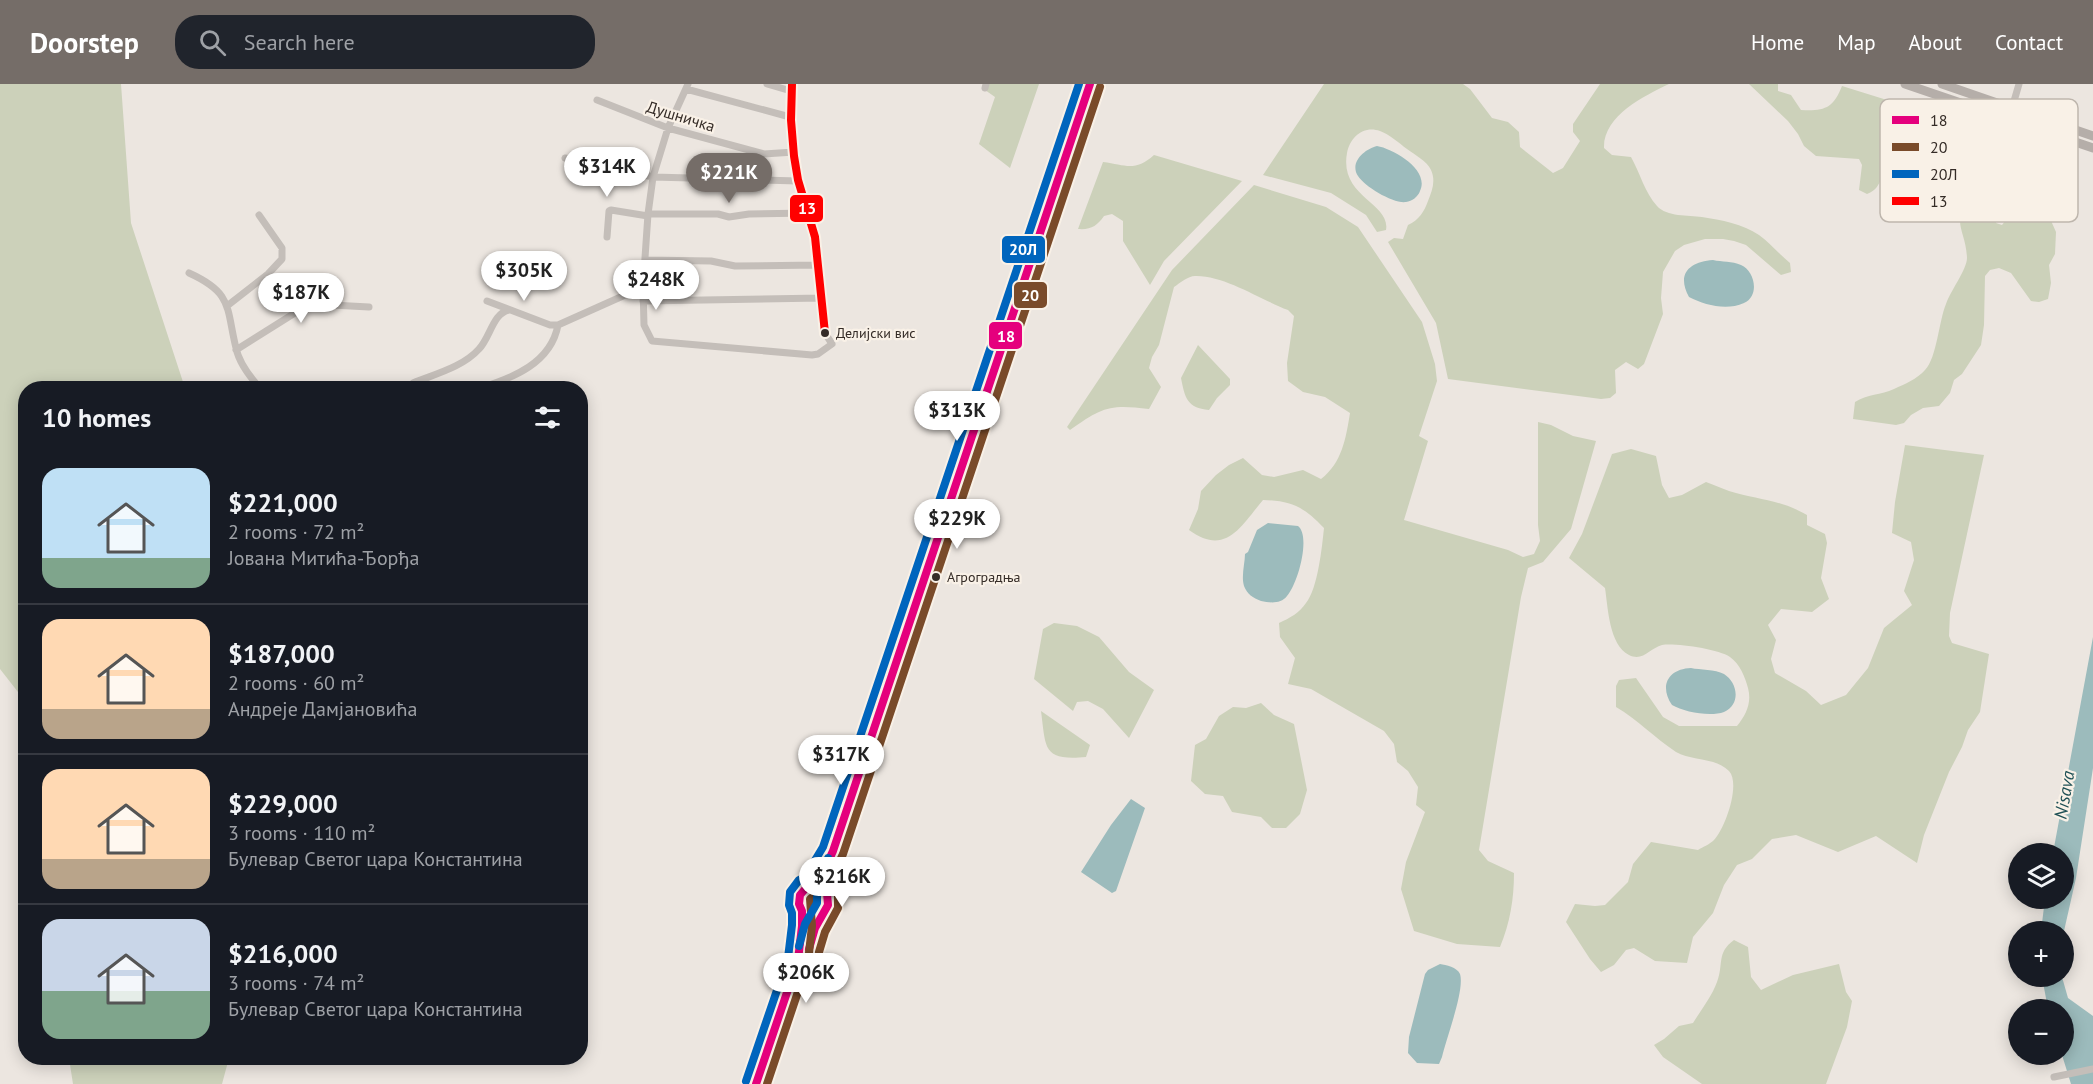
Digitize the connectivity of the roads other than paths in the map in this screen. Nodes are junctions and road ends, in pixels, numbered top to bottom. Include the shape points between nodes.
1 (767, 84) edge
2 (1090, 84) edge
3 (1099, 84) edge
4 (1905, 84) edge
5 (1942, 84) edge
6 (2019, 84) edge
7 (687, 86) edge
8 (791, 87) edge
9 (1949, 99) edge
10 (1986, 99) edge
11 (2015, 99) edge
12 (597, 100) dead end
13 (790, 117) junction
14 (668, 128) junction
15 (2078, 131) edge
16 (2093, 136) edge
17 (2078, 143) edge
18 (2093, 148) edge
19 (794, 152) junction
20 (565, 159) dead end
21 (653, 177) junction
22 (798, 181) junction
23 (810, 213) junction
24 (259, 215) dead end
25 (648, 215) junction
26 (607, 237) dead end
27 (645, 260) junction
28 (818, 265) junction
29 (189, 273) dead end
30 (643, 287) junction
31 (822, 298) junction
32 (487, 301) dead end
33 (643, 301) junction
34 (227, 306) junction
35 (369, 307) dead end
36 (509, 310) junction
37 (558, 325) junction
38 (236, 350) junction
39 (254, 381) edge
40 (416, 381) edge
41 (504, 381) edge
42 (812, 886) junction
43 (827, 893) junction
44 (802, 911) junction
45 (822, 914) junction
46 (2093, 1069) edge
47 (2054, 1077) dead end
48 (756, 1084) edge
49 (765, 1084) edge

1 - 8 street
2 - 42 main road via 837,840
3 - 43 main road
4 - 9 main road
5 - 10 main road
6 - 11 street
7 - 13 street
7 - 14 street
8 - 13 street
12 - 14 street, Душничка
13 - 19 street
14 - 19 street, Душничка via 765,154
14 - 21 street
15 - 16 main road
17 - 18 main road
19 - 22 street
20 - 21 street
21 - 22 street
21 - 25 street
22 - 23 street
23 - 25 street
23 - 28 street
24 - 34 street via 282,248 282,260
25 - 26 street via 609,211
25 - 27 street
27 - 28 street via 711,261 735,266
27 - 30 street
28 - 31 street
29 - 34 street via 217,288
30 - 33 street
30 - 37 street
31 - 33 street
31 - 33 street via 825,333 832,344 818,354 807,355 652,341 644,326
32 - 36 street
34 - 38 street
35 - 38 street via 306,306
36 - 37 street
36 - 40 street via 500,314 481,348 466,362
37 - 41 street via 540,360
38 - 39 street
42 - 43 main road
42 - 44 main road via 800,895
43 - 45 main road via 828,905
44 - 45 main road via 809,916
44 - 48 main road via 798,960
45 - 49 main road
46 - 47 street

